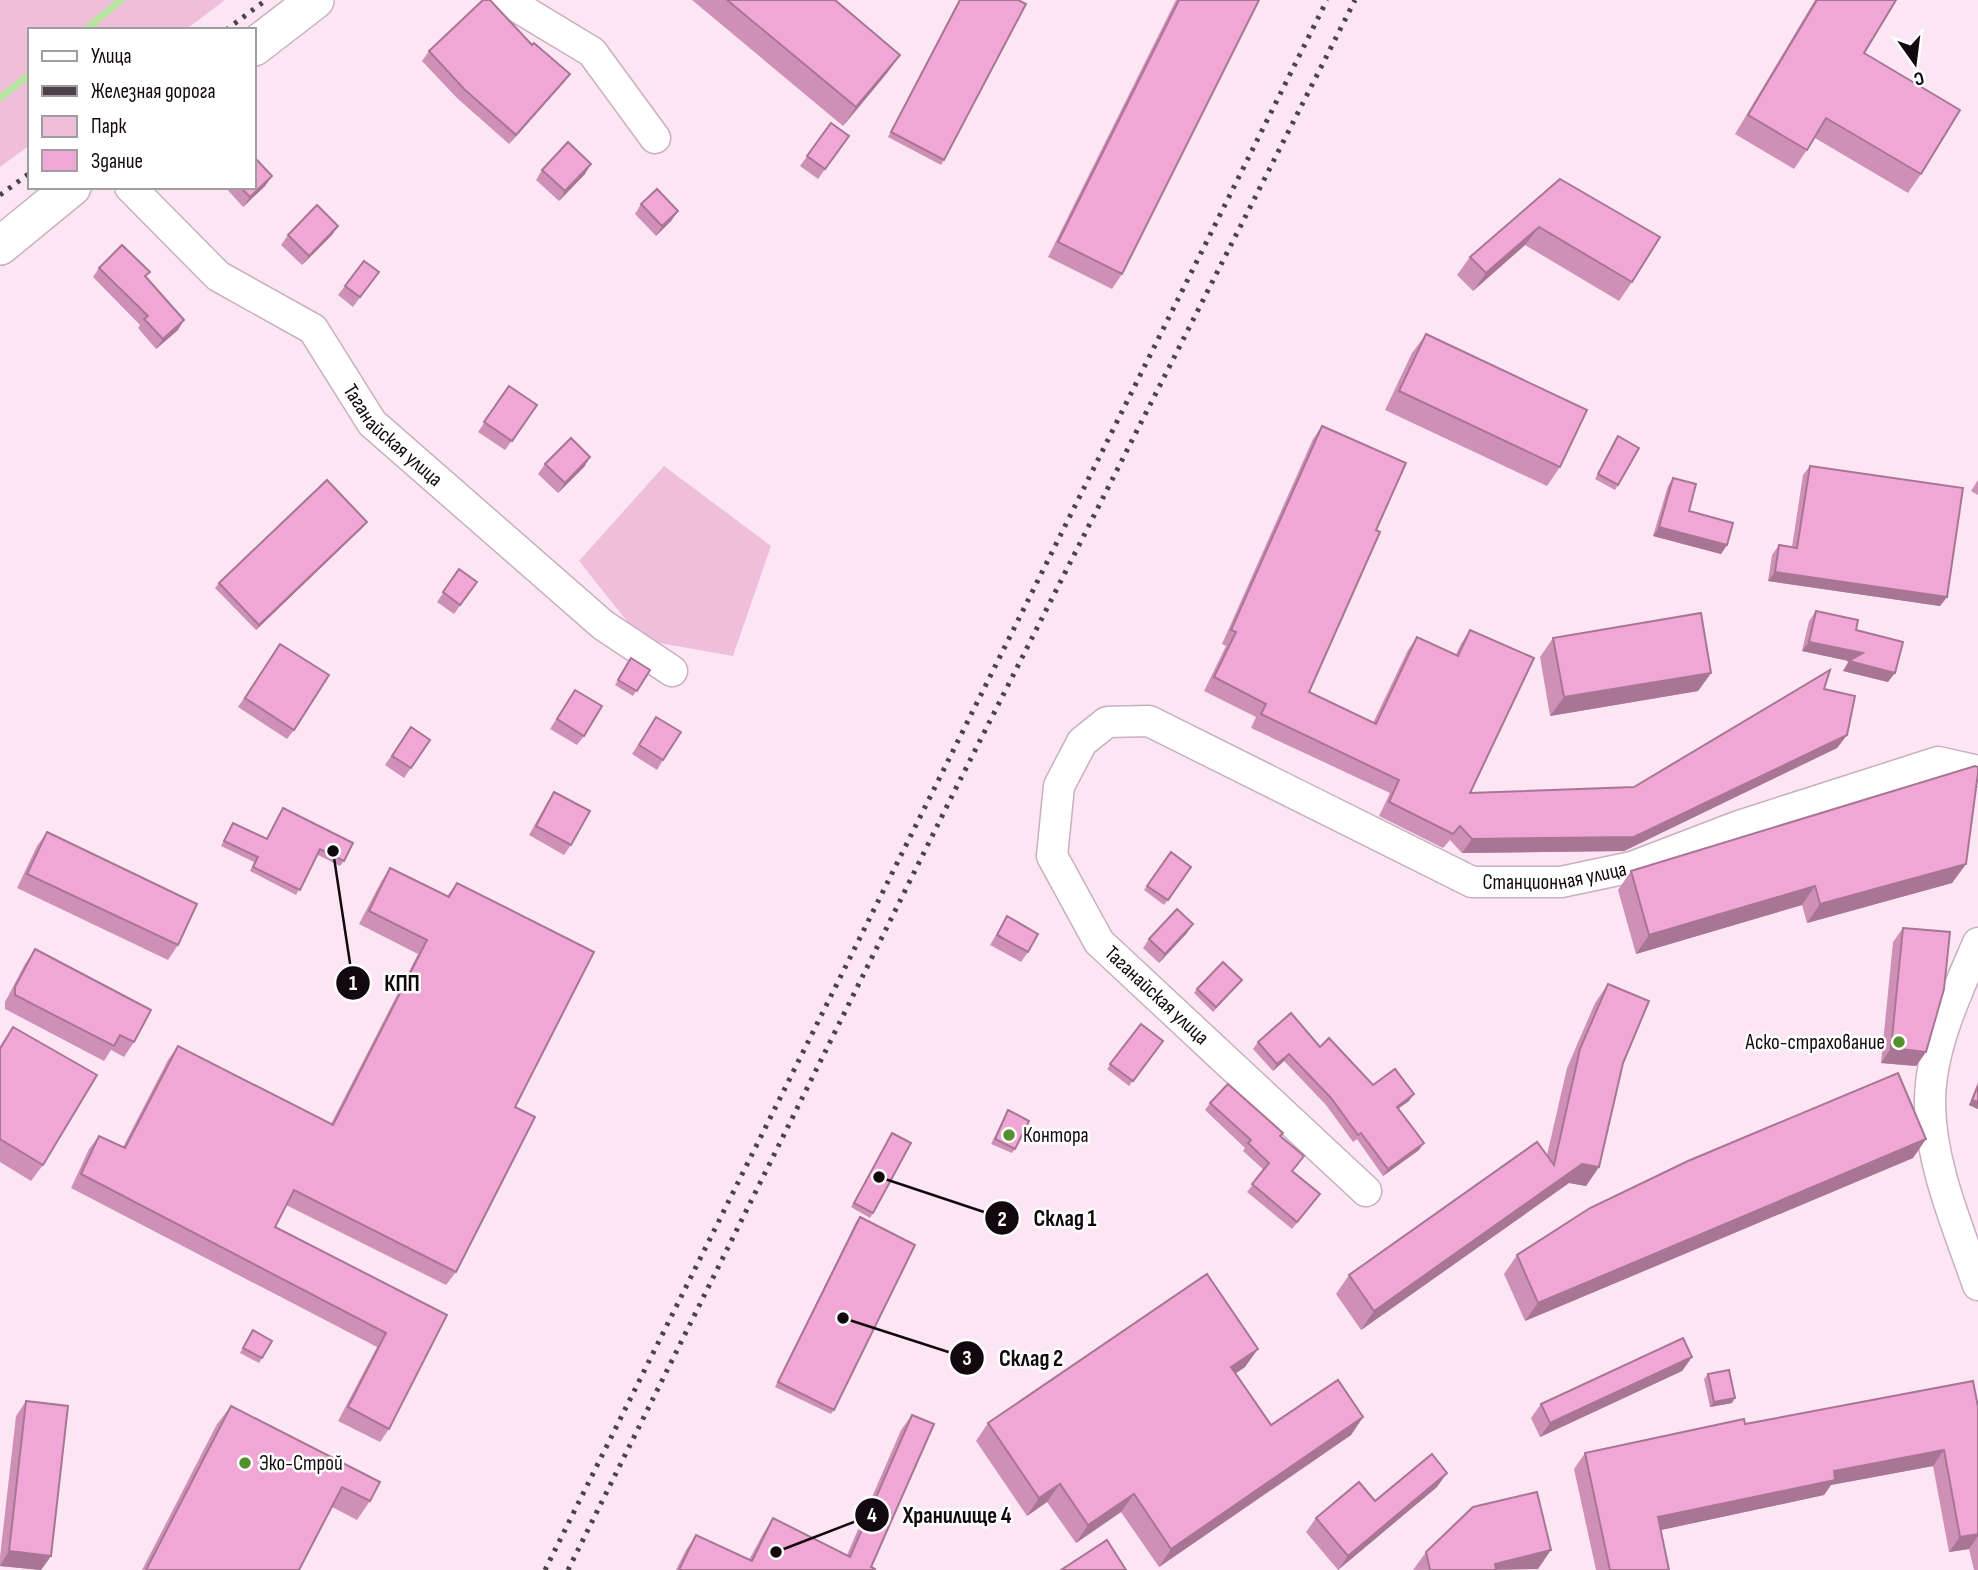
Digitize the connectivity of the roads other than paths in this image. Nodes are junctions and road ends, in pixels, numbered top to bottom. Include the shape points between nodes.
1 (315, 0) edge
2 (506, 0) edge
3 (256, 45) edge
4 (655, 138) dead end
5 (70, 189) edge
6 (132, 189) edge
7 (0, 246) edge
8 (671, 671) dead end
9 (1107, 722) joint
10 (1978, 771) edge
11 (1978, 943) edge
12 (1366, 1191) dead end
13 (1978, 1284) edge

1 - 3 street
2 - 4 street via 592,52
5 - 7 street
6 - 8 street, Таганайская улица via 218,276 313,329 372,423 603,625
9 - 10 street, Станционная улица via 1149,721 1472,881 1560,882 1632,867 1739,826 1938,762
9 - 12 street, Таганайская улица via 1082,742 1059,786 1052,856 1100,942
11 - 13 street via 1934,1066 1930,1101 1935,1148

